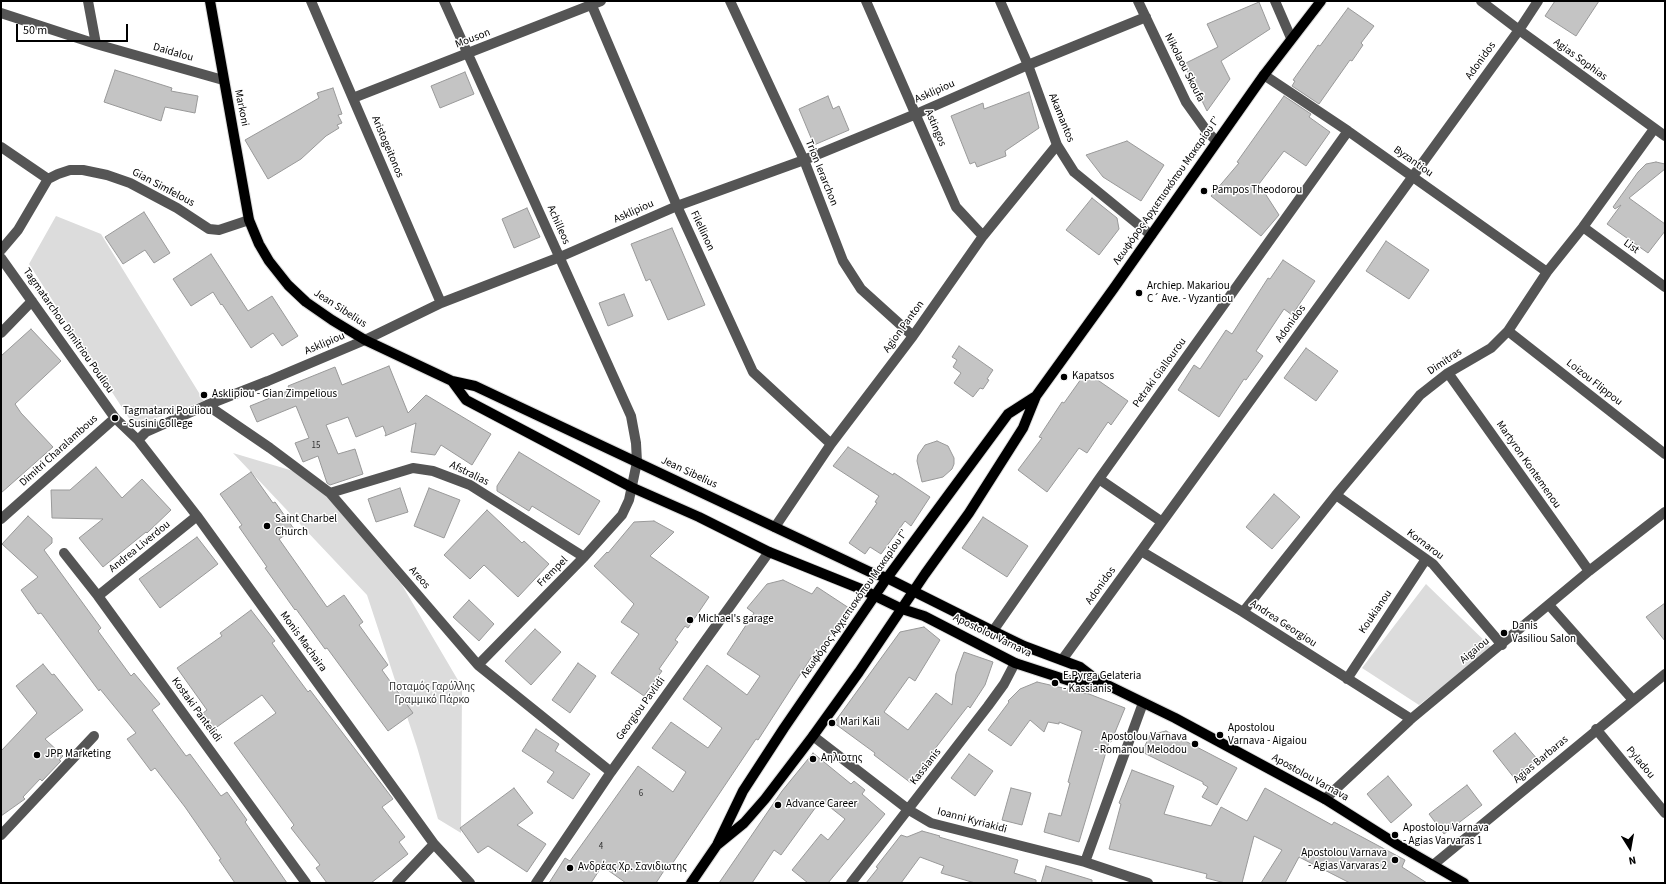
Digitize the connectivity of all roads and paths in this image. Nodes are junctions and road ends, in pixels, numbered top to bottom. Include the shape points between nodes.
1 (88, 1) edge
2 (210, 1) edge
3 (311, 1) edge
4 (444, 1) edge
5 (730, 1) edge
6 (866, 1) edge
7 (1000, 1) edge
8 (1138, 1) edge
9 (1275, 1) edge
10 (1321, 1) edge
11 (1481, 1) edge
12 (1538, 1) edge
13 (594, 2) edge
14 (1, 13) edge
15 (1146, 17) junction
16 (1519, 30) junction
17 (1291, 38) junction
18 (96, 44) junction
19 (468, 54) junction
20 (1028, 65) junction
21 (1264, 75) junction
22 (224, 80) junction
23 (353, 98) junction
24 (916, 114) junction
25 (1654, 129) junction
26 (1348, 131) junction
27 (1665, 136) edge
28 (1216, 141) junction
29 (1057, 144) junction
30 (1, 147) edge
31 (804, 160) junction
32 (1413, 176) junction
33 (48, 179) junction
34 (677, 206) junction
35 (249, 220) junction
36 (1583, 227) junction
37 (1151, 235) junction
38 (983, 236) junction
39 (1, 250) edge
40 (560, 257) junction
41 (1, 258) edge
42 (1547, 272) junction
43 (1665, 287) edge
44 (32, 301) junction
45 (442, 303) junction
46 (1508, 331) junction
47 (1, 333) edge
48 (913, 336) junction
49 (365, 340) junction
50 (1448, 373) junction
51 (452, 381) junction
52 (1036, 396) junction
53 (207, 405) junction
54 (115, 418) junction
55 (138, 440) junction
56 (831, 444) junction
57 (1665, 454) edge
58 (637, 462) junction
59 (1099, 479) junction
60 (631, 487) junction
61 (330, 493) junction
62 (1336, 495) junction
63 (1665, 512) edge
64 (197, 516) junction
65 (1, 519) edge
66 (1162, 522) junction
67 (775, 527) junction
68 (1141, 551) junction
69 (769, 552) junction
70 (64, 553) dead end
71 (584, 557) junction
72 (1426, 559) junction
73 (1588, 572) junction
74 (887, 578) junction
75 (913, 591) junction
76 (98, 596) junction
77 (876, 596) junction
78 (1549, 605) junction
79 (902, 609) junction
80 (1243, 612) junction
81 (993, 631) junction
82 (1502, 645) junction
83 (1062, 660) junction
84 (1015, 663) junction
85 (478, 665) junction
86 (1665, 674) edge
87 (1347, 679) junction
88 (1097, 680) junction
89 (1633, 700) junction
90 (1143, 703) junction
91 (1411, 719) junction
92 (1596, 730) junction
93 (94, 736) dead end
94 (813, 736) junction
95 (611, 772) junction
96 (1325, 799) junction
97 (909, 810) junction
98 (1665, 813) edge
99 (1, 835) edge
100 (434, 844) junction
101 (718, 845) junction
102 (1085, 862) junction
103 (1433, 865) junction
104 (306, 883) edge
105 (397, 883) edge
106 (470, 883) edge
107 (536, 883) edge
108 (691, 883) edge
109 (851, 883) edge
110 (1148, 883) edge
111 (1464, 883) edge

1 - 18 street
2 - 22 main road, Markoni
3 - 23 street, Aristogeitonos
4 - 19 street, Achilleos
5 - 31 street, Trion Ierarchon
6 - 24 street, Astingos
7 - 20 street, Akamantos
8 - 15 street, Nikolaou Skoufa
9 - 17 street
10 - 17 main road, Λεωφόρος Αρχιεπισκόπου Μακαρίου Γ’
11 - 16 street, Agias Sophias
12 - 16 street, Adonidos
13 - 19 street, Mouson
13 - 34 street, Filellinon
14 - 18 street, Daidalou
15 - 20 street, Asklipiou
15 - 28 street, Nikolaou Skoufa via 1186,102
16 - 25 street, Agias Sophias
16 - 32 street, Adonidos
17 - 21 main road, Λεωφόρος Αρχιεπισκόπου Μακαρίου Γ’
18 - 22 street, Daidalou
19 - 23 street, Mouson
19 - 40 street, Achilleos
20 - 24 street, Asklipiou
20 - 29 street, Akamantos
21 - 26 street, Byzantiou
21 - 28 main road, Λεωφόρος Αρχιεπισκόπου Μακαρίου Γ’
22 - 35 main road, Markoni
23 - 45 street, Aristogeitonos
24 - 31 street, Asklipiou
24 - 38 street, Astingos via 956,207
25 - 27 street, Agias Sophias
25 - 36 street, Dimitras
26 - 32 street, Byzantiou
26 - 59 street, Petraki Giallourou
28 - 37 main road, Λεωφόρος Αρχιεπισκόπου Μακαρίου Γ’
29 - 37 street, Akamantos via 1074,172
29 - 38 street, Agion Panton
30 - 33 street
31 - 34 street, Asklipiou
31 - 48 street, Trion Ierarchon via 843,261 861,289
32 - 42 street, Byzantiou
32 - 66 street, Adonidos
33 - 35 street, Gian Simfelous via 70,170 107,175 156,195 209,229 219,230
33 - 39 street via 18,230
34 - 40 street, Asklipiou
34 - 56 street, Filellinon via 753,372
35 - 49 main road, Jean Sibelius via 269,261 288,285 306,302
36 - 42 street, Dimitras
36 - 43 street, List
37 - 52 main road, Λεωφόρος Αρχιεπισκόπου Μακαρίου Γ’
38 - 48 street, Agion Panton
40 - 45 street, Asklipiou
40 - 58 street, Achilleos via 631,416
41 - 44 street, Tagmatarchou Dimitriou Pouliou
42 - 46 street, Dimitras
44 - 47 street
44 - 54 street, Tagmatarchou Dimitriou Pouliou
45 - 49 street, Asklipiou
46 - 50 street, Dimitras via 1491,348
46 - 57 street, Loizou Flippou
48 - 56 street, Agion Panton
49 - 51 main road, Jean Sibelius
49 - 53 street, Asklipiou
50 - 62 street, Dimitras via 1420,395
50 - 73 street, Martyron Kontemenou
51 - 58 main road, Jean Sibelius via 475,386
51 - 60 main road, Jean Sibelius via 466,400
52 - 74 main road, Λεωφόρος Αρχιεπισκόπου Μακαρίου Γ’ via 1008,414
52 - 75 main road, Λεωφόρος Αρχιεπισκόπου Μακαρίου Γ’ via 1023,428
53 - 55 street, Asklipiou via 146,432
53 - 61 street, Areos
54 - 55 street, Monis Machaira
54 - 65 street, Dimitri Charalambous
55 - 64 street, Monis Machaira
56 - 67 street, Agion Panton
58 - 60 street, Achilleos
58 - 67 main road, Jean Sibelius
59 - 66 street
59 - 81 street, Petraki Giallourou
60 - 69 main road, Jean Sibelius
60 - 71 street, Frempel via 629,500 622,515
61 - 71 street, Afstralias via 413,468 433,471 470,485
61 - 85 street, Areos
62 - 72 street, Kornarou
62 - 80 street, Dimitras
63 - 73 street, Aigaiou
64 - 76 street, Andrea Liverdou
64 - 100 street, Monis Machaira
66 - 68 street, Adonidos
67 - 74 main road, Jean Sibelius
68 - 80 street, Andrea Georgiou
68 - 83 street, Adonidos
69 - 77 main road, Jean Sibelius
69 - 95 street, Georgiou Pavlidi
70 - 76 street, Kostaki Pantelidi
71 - 85 street, Frempel
72 - 82 street, Kornarou
72 - 87 street, Koukianou
73 - 78 street, Aigaiou
74 - 75 main road, Jean Sibelius
74 - 77 main road, Λεωφόρος Αρχιεπισκόπου Μακαρίου Γ’
75 - 79 main road, Λεωφόρος Αρχιεπισκόπου Μακαρίου Γ’
75 - 81 main road, Apostolou Varnava
76 - 104 street, Kostaki Pantelidi
77 - 79 main road, Jean Sibelius
77 - 101 main road, Λεωφόρος Αρχιεπισκόπου Μακαρίου Γ’ via 743,791
78 - 82 street, Aigaiou
78 - 89 street
79 - 84 main road, Apostolou Varnava via 924,616
79 - 94 main road, Λεωφόρος Αρχιεπισκόπου Μακαρίου Γ’
80 - 87 street, Andrea Georgiou
81 - 83 main road, Apostolou Varnava
82 - 91 street, Aigaiou
83 - 88 main road, Apostolou Varnava via 1080,667
84 - 88 main road, Apostolou Varnava via 1076,682
84 - 97 street, Kassianis via 1004,684
85 - 95 street, Areos
86 - 89 street, Agias Barbaras
87 - 91 street, Andrea Georgiou
88 - 90 main road, Apostolou Varnava
89 - 92 street, Agias Barbaras
90 - 96 main road, Apostolou Varnava
90 - 102 street
91 - 96 street, Aigaiou
92 - 98 street, Pyladou
92 - 103 street, Agias Barbaras
93 - 99 street
94 - 97 street, Ioanni Kyriakidi
94 - 101 main road, Λεωφόρος Αρχιεπισκόπου Μακαρίου Γ’ via 744,823
95 - 107 street, Georgiou Pavlidi
96 - 103 main road, Apostolou Varnava
97 - 102 street, Ioanni Kyriakidi via 931,823
97 - 109 street, Kassianis
100 - 105 street
100 - 106 street, Monis Machaira
101 - 108 main road, Λεωφόρος Αρχιεπισκόπου Μακαρίου Γ’
102 - 110 street, Ioanni Kyriakidi
103 - 111 main road, Apostolou Varnava

